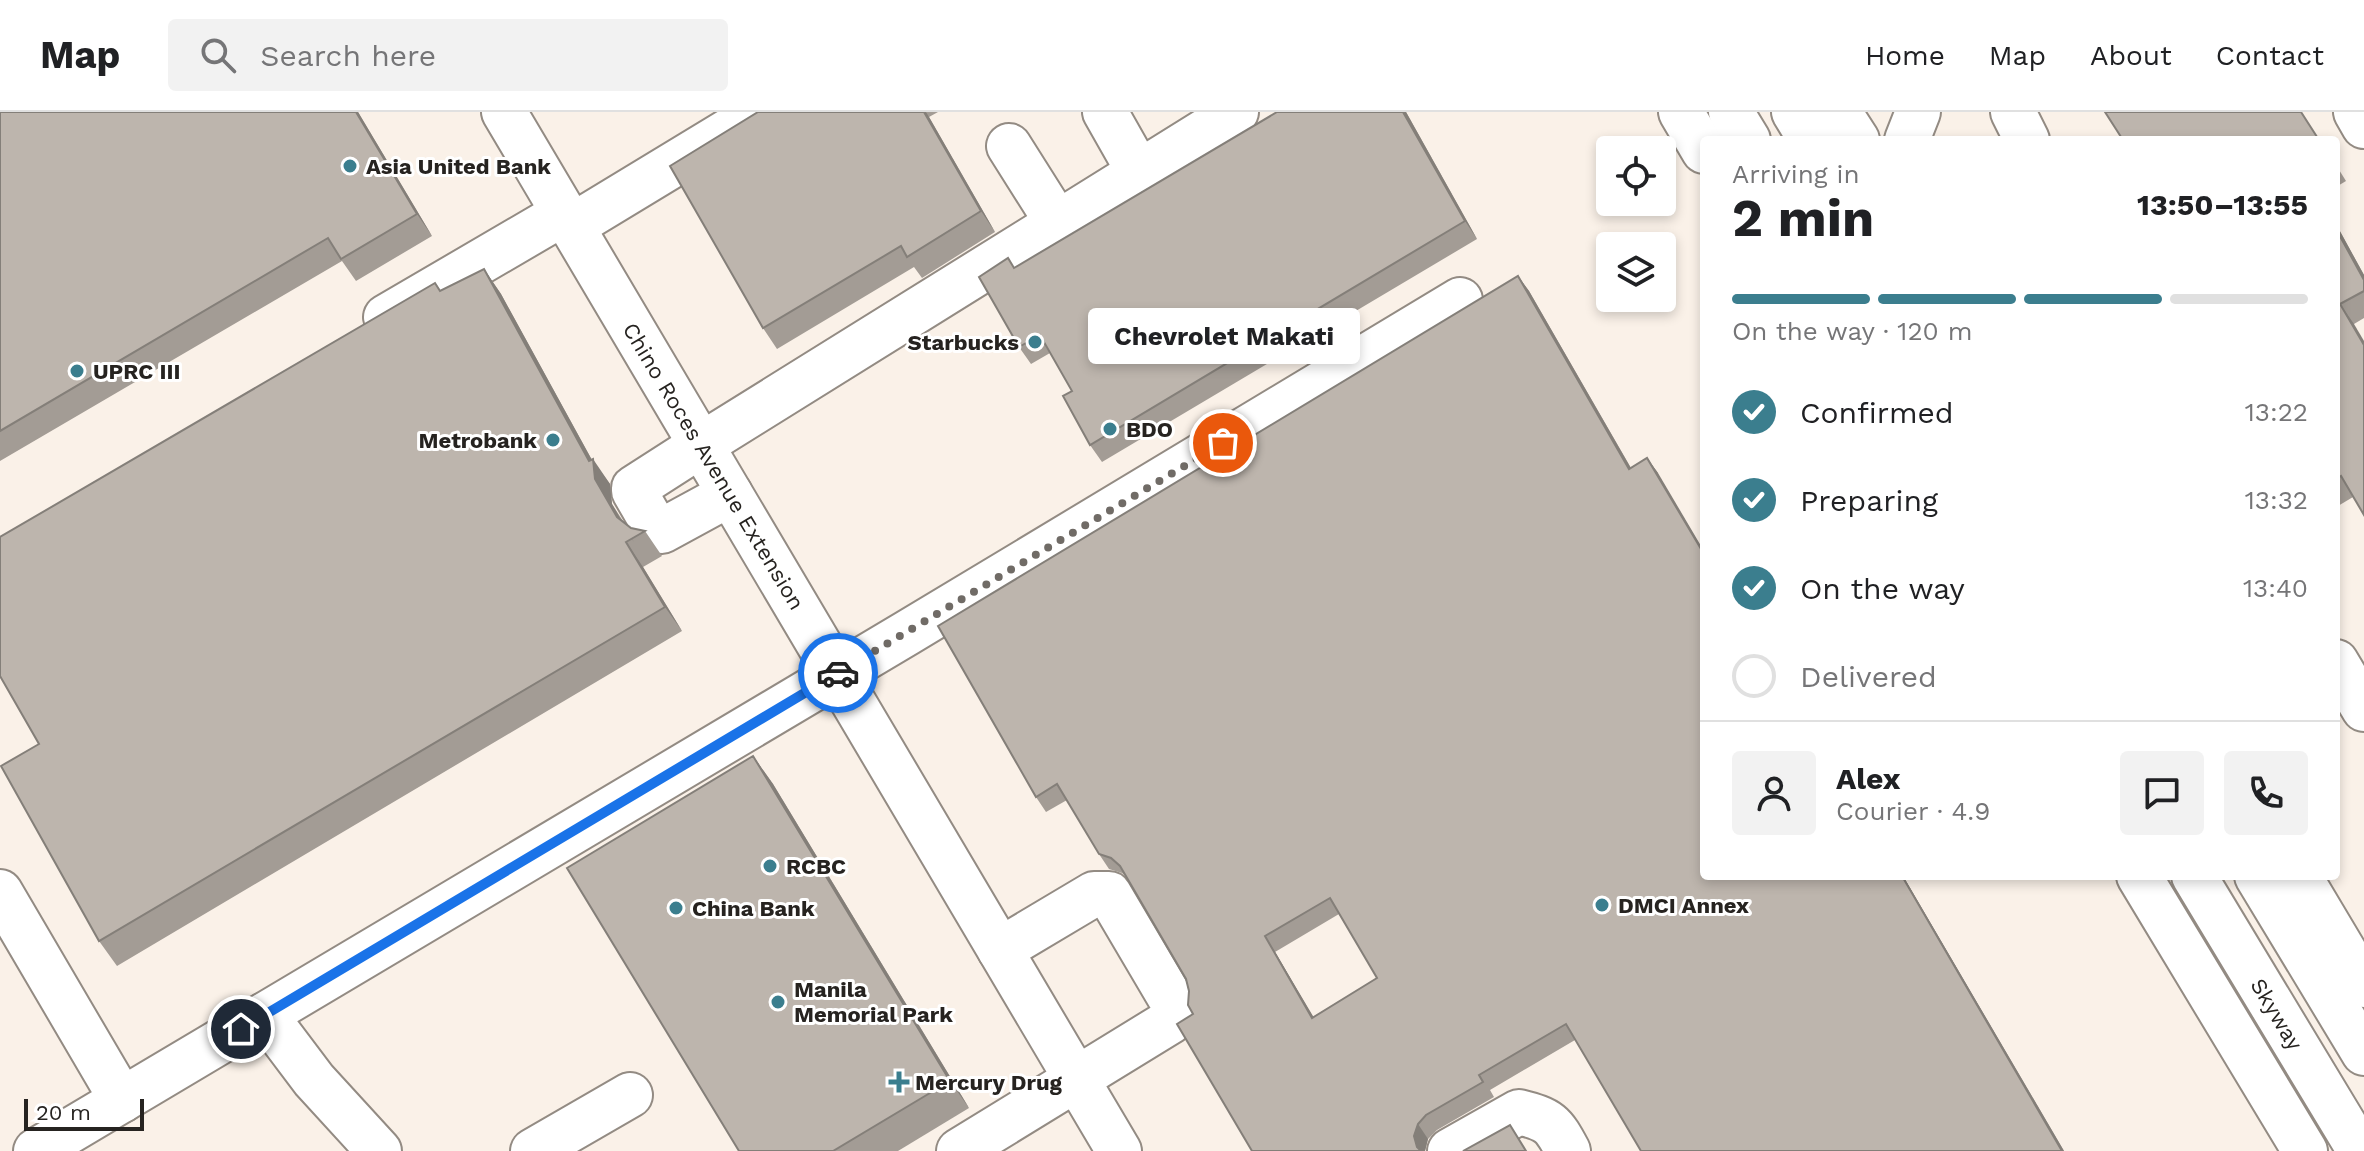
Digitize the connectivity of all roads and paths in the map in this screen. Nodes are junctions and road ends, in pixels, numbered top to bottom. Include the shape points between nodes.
1 (504, 112) edge
2 (760, 112) edge
3 (1105, 112) edge
4 (1681, 112) edge
5 (1728, 112) edge
6 (1794, 112) edge
7 (1839, 112) edge
8 (1900, 112) edge
9 (1918, 112) edge
10 (2013, 112) edge
11 (2356, 112) edge
12 (1221, 116) edge
13 (2364, 126) edge
14 (1743, 136) edge
15 (1809, 136) edge
16 (1854, 136) edge
17 (1891, 136) edge
18 (1909, 136) edge
19 (2025, 136) edge
20 (1700, 144) edge
21 (1009, 146) dead end
22 (1139, 172) junction
23 (568, 220) junction
24 (1057, 222) junction
25 (1460, 300) dead end
26 (357, 334) edge
27 (701, 445) junction
28 (730, 494) junction
29 (2340, 669) edge
30 (837, 673) junction
31 (2364, 709) edge
32 (2141, 880) edge
33 (2189, 880) edge
34 (2196, 880) edge
35 (2259, 880) edge
36 (2301, 880) edge
37 (0, 892) edge
38 (1000, 950) junction
39 (2364, 985) edge
40 (265, 1015) junction
41 (2364, 1053) edge
42 (1077, 1079) junction
43 (630, 1095) dead end
44 (122, 1100) junction
45 (983, 1144) edge
46 (36, 1151) edge
47 (379, 1151) edge
48 (533, 1151) edge
49 (1119, 1151) edge
50 (1450, 1151) edge
51 (1568, 1151) edge
52 (2305, 1151) edge
53 (2353, 1151) edge
54 (2360, 1151) edge

1 - 23 main road, Chino Roces Avenue Extension
2 - 23 main road
3 - 22 main road
4 - 20 main road
5 - 14 main road
6 - 15 main road
7 - 16 main road
8 - 17 main road
9 - 18 main road
10 - 19 main road
11 - 13 main road
12 - 22 main road
21 - 24 main road
22 - 24 main road
23 - 26 main road
23 - 27 main road, Chino Roces Avenue Extension
24 - 27 main road
25 - 30 main road
27 - 28 main road, Chino Roces Avenue Extension
27 - 28 main road via 634,488 656,529 662,531
28 - 30 main road, Chino Roces Avenue Extension
29 - 31 main road
30 - 38 main road, Chino Roces Avenue Extension
30 - 40 main road
32 - 52 main road
33 - 53 main road
34 - 54 main road, Skyway
35 - 41 main road
36 - 39 main road
37 - 44 main road
38 - 42 main road, Chino Roces Avenue Extension
38 - 42 main road via 1094,894 1109,894 1175,1014
40 - 44 main road
40 - 47 main road via 314,1080
42 - 45 main road
42 - 49 main road, Chino Roces Avenue Extension
43 - 48 main road
44 - 46 main road
50 - 51 main road via 1519,1112 1555,1127

